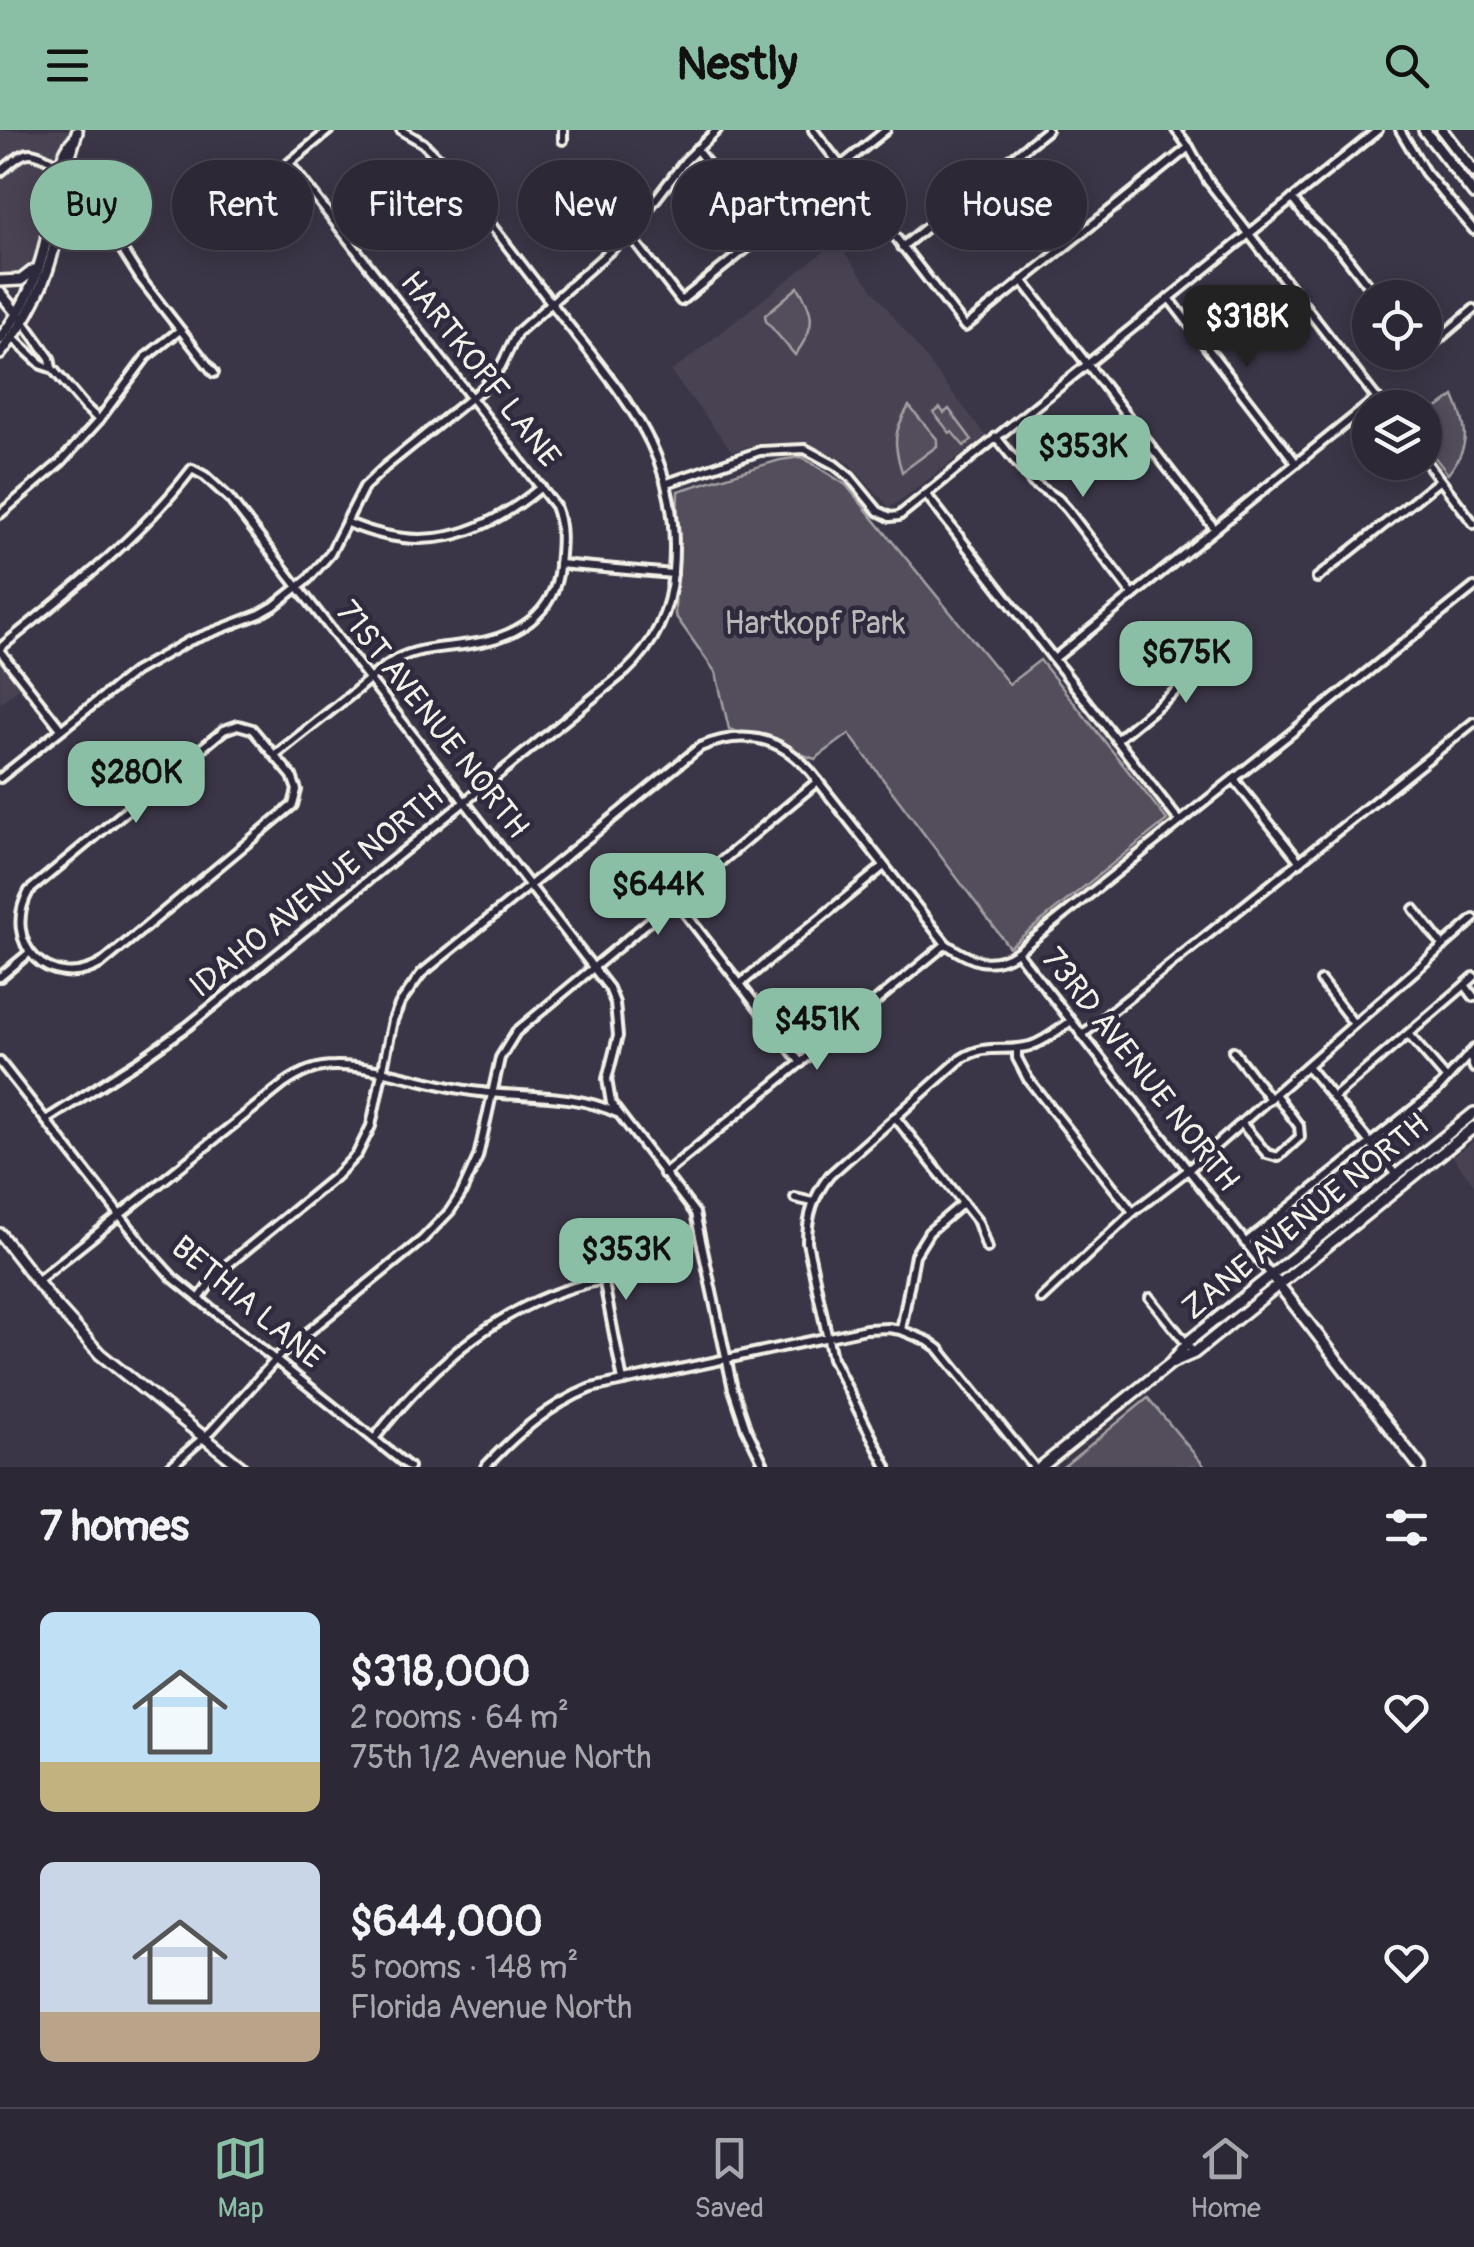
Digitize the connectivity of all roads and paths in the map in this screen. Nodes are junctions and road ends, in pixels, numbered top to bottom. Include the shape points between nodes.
1 (329, 130) edge
2 (401, 130) edge
3 (563, 130) edge
4 (717, 130) edge
5 (812, 130) edge
6 (886, 130) edge
7 (1047, 130) edge
8 (1176, 130) edge
9 (1378, 130) edge
10 (1400, 130) edge
11 (1424, 130) edge
12 (1442, 130) edge
13 (77, 131) edge
14 (563, 140) dead end
15 (1189, 147) junction
16 (696, 149) junction
17 (70, 156) junction
18 (50, 160) edge
19 (63, 160) edge
20 (67, 160) edge
21 (72, 160) edge
22 (836, 160) edge
23 (848, 160) edge
24 (0, 172) edge
25 (1474, 172) edge
26 (1474, 194) edge
27 (1292, 198) junction
28 (652, 205) edge
29 (1474, 230) edge
30 (1249, 233) junction
31 (906, 244) edge
32 (43, 250) edge
33 (53, 250) edge
34 (122, 250) edge
35 (614, 250) edge
36 (641, 250) edge
37 (904, 250) edge
38 (39, 264) junction
39 (1022, 280) junction
40 (1364, 280) edge
41 (0, 281) edge
42 (0, 292) edge
43 (1169, 298) junction
44 (551, 302) junction
45 (1474, 309) edge
46 (0, 318) edge
47 (20, 318) junction
48 (180, 330) junction
49 (10, 334) junction
50 (1442, 337) edge
51 (0, 339) edge
52 (0, 354) edge
53 (1087, 364) junction
54 (52, 368) junction
55 (214, 373) dead end
56 (1371, 390) edge
57 (472, 398) junction
58 (1352, 418) edge
59 (99, 420) junction
60 (996, 437) junction
61 (1296, 463) junction
62 (1440, 480) joint
63 (667, 483) junction
64 (541, 488) junction
65 (926, 494) junction
66 (0, 514) edge
67 (346, 522) junction
68 (1474, 524) edge
69 (1215, 529) junction
70 (560, 564) junction
71 (673, 574) junction
72 (1318, 578) dead end
73 (1474, 586) edge
74 (299, 587) junction
75 (1133, 595) junction
76 (0, 649) edge
77 (1236, 650) dead end
78 (1054, 658) junction
79 (370, 678) junction
80 (1474, 722) edge
81 (61, 729) junction
82 (1116, 740) junction
83 (275, 755) junction
84 (0, 778) edge
85 (1234, 779) junction
86 (818, 781) junction
87 (466, 802) junction
88 (1180, 822) junction
89 (1300, 862) junction
90 (884, 866) junction
91 (530, 884) junction
92 (675, 900) junction
93 (1414, 909) dead end
94 (1472, 924) edge
95 (946, 944) junction
96 (1443, 946) junction
97 (1018, 952) junction
98 (30, 953) junction
99 (594, 967) junction
100 (1474, 977) edge
101 (0, 978) edge
102 (1322, 981) dead end
103 (740, 984) junction
104 (1465, 985) junction
105 (1474, 997) edge
106 (1071, 1020) junction
107 (1354, 1024) junction
108 (1408, 1034) junction
109 (1082, 1035) junction
110 (1017, 1048) junction
111 (1233, 1051) dead end
112 (1472, 1054) edge
113 (0, 1062) edge
114 (801, 1062) junction
115 (1307, 1066) junction
116 (1474, 1068) edge
117 (380, 1073) junction
118 (1446, 1078) junction
119 (492, 1093) junction
120 (1273, 1096) junction
121 (1333, 1098) junction
122 (1474, 1112) edge
123 (618, 1113) junction
124 (895, 1116) junction
125 (46, 1120) junction
126 (1242, 1124) junction
127 (1474, 1127) edge
128 (1370, 1143) junction
129 (1188, 1170) junction
130 (664, 1174) junction
131 (1396, 1175) junction
132 (795, 1198) dead end
133 (814, 1202) junction
134 (963, 1203) junction
135 (1133, 1212) junction
136 (120, 1215) junction
137 (0, 1234) edge
138 (1246, 1243) junction
139 (588, 1244) dead end
140 (987, 1248) dead end
141 (1271, 1275) junction
142 (603, 1280) junction
143 (37, 1281) junction
144 (1278, 1284) junction
145 (1150, 1298) dead end
146 (1041, 1299) dead end
147 (199, 1300) junction
148 (901, 1330) junction
149 (827, 1338) junction
150 (1186, 1343) junction
151 (1194, 1353) junction
152 (726, 1359) junction
153 (275, 1360) junction
154 (1171, 1363) junction
155 (623, 1381) junction
156 (204, 1438) junction
157 (374, 1439) junction
158 (170, 1467) edge
159 (241, 1467) edge
160 (409, 1467) edge
161 (485, 1467) edge
162 (764, 1467) edge
163 (887, 1467) edge
164 (1037, 1467) edge
165 (1420, 1467) edge

1 - 57 street, HARTKOPF LANE via 290,163
2 - 44 street via 444,164
3 - 14 street
4 - 16 street
5 - 22 street
6 - 23 street
7 - 31 street
8 - 15 street
9 - 27 street
10 - 29 street
11 - 26 street
12 - 25 street
13 - 17 street
13 - 19 street
15 - 30 street
15 - 39 street
16 - 28 street
16 - 36 street via 763,235 681,301
17 - 20 street
17 - 21 street
18 - 24 street via 25,152
27 - 30 street
27 - 40 street
30 - 43 street
30 - 56 street
32 - 38 street
33 - 47 street
34 - 48 street
35 - 44 street
37 - 39 street via 964,327
38 - 41 street via 21,280
38 - 47 street
39 - 53 street
42 - 47 street
43 - 53 street
43 - 61 street
44 - 57 street via 517,333 493,378
44 - 63 street, IDAHO AVENUE NORTH via 637,416
45 - 50 street
46 - 49 street
47 - 49 street
47 - 54 street
48 - 55 street
48 - 59 street via 146,357
49 - 51 street
49 - 52 street
49 - 54 street
53 - 60 street
53 - 69 street
54 - 59 street
57 - 64 street, HARTKOPF LANE
57 - 67 street via 374,476
58 - 61 street
59 - 66 street
60 - 65 street
60 - 75 street via 1033,483 1067,509
61 - 69 street
62 - 68 street
62 - 72 street
63 - 65 street via 760,451 805,449 850,477 890,517
63 - 71 street, IDAHO AVENUE NORTH
64 - 67 street via 484,526 441,538 397,538
64 - 70 street, HARTKOPF LANE via 559,516
65 - 78 street
67 - 74 street via 320,568
69 - 75 street
70 - 71 street
70 - 79 street via 550,601 531,621 476,644 409,654
71 - 87 street, IDAHO AVENUE NORTH via 662,623 640,657
73 - 85 street
74 - 76 street, 71ST AVENUE NORTH via 241,511 192,470 132,538
74 - 79 street, 71ST AVENUE NORTH
74 - 81 street via 260,614 161,655
75 - 78 street
76 - 81 street
77 - 82 street
78 - 82 street
79 - 83 street
79 - 87 street, 71ST AVENUE NORTH
80 - 89 street
81 - 84 street
82 - 88 street
83 - 98 street via 252,729 224,730 29,891 18,922
83 - 98 street via 295,783 292,806 117,950 72,974 50,970
85 - 88 street
85 - 89 street
86 - 90 street
86 - 91 street via 788,750 744,737 714,741
86 - 92 street
87 - 91 street, 71ST AVENUE NORTH
87 - 125 street, IDAHO AVENUE NORTH via 188,1026
88 - 97 street
89 - 109 street
90 - 95 street
90 - 103 street
91 - 99 street, 71ST AVENUE NORTH
91 - 117 street via 410,988 393,1020
92 - 99 street
92 - 103 street
93 - 96 street
94 - 96 street
95 - 97 street, 73RD AVENUE NORTH via 982,962
95 - 114 street
96 - 107 street
97 - 106 street, 73RD AVENUE NORTH
98 - 101 street
99 - 119 street via 516,1032 500,1058
99 - 123 street, 71ST AVENUE NORTH via 618,1020 607,1079
100 - 104 street
102 - 107 street
103 - 114 street
104 - 105 street
104 - 108 street
106 - 109 street, 73RD AVENUE NORTH
106 - 110 street via 1040,1042
107 - 115 street
108 - 118 street
108 - 121 street
109 - 129 street, 73RD AVENUE NORTH
110 - 124 street via 971,1053
110 - 135 street via 1028,1079
111 - 120 street
112 - 116 street
112 - 118 street
113 - 125 street, BETHIA LANE
114 - 130 street
115 - 120 street
115 - 121 street
117 - 119 street
117 - 136 street via 338,1066 296,1076
117 - 147 street via 357,1154 216,1274
118 - 128 street
119 - 123 street via 587,1102
119 - 153 street via 478,1157 450,1211
120 - 126 street
120 - 126 street via 1299,1126 1300,1137 1291,1146 1278,1156 1267,1154
121 - 128 street
122 - 131 street, ZANE AVENUE NORTH
123 - 130 street, 71ST AVENUE NORTH
124 - 133 street via 830,1175
124 - 134 street
125 - 136 street, BETHIA LANE
126 - 129 street
127 - 144 street, ZANE AVENUE NORTH
128 - 131 street
128 - 138 street
129 - 135 street
129 - 138 street, 73RD AVENUE NORTH
130 - 152 street, 71ST AVENUE NORTH via 695,1214
131 - 141 street, ZANE AVENUE NORTH
132 - 133 street
133 - 149 street via 807,1242
134 - 140 street
134 - 148 street via 929,1232 915,1255
135 - 146 street
136 - 143 street
136 - 147 street, BETHIA LANE
137 - 143 street
138 - 141 street, 73RD AVENUE NORTH
139 - 142 street via 599,1256
141 - 144 street, 73RD AVENUE NORTH
141 - 150 street, ZANE AVENUE NORTH
142 - 155 street
142 - 157 street via 542,1296 498,1320 442,1364
143 - 156 street via 100,1354
144 - 151 street, ZANE AVENUE NORTH
144 - 165 street, 73RD AVENUE NORTH
145 - 150 street
147 - 153 street, BETHIA LANE
148 - 149 street
148 - 164 street via 939,1350
149 - 152 street
149 - 163 street
150 - 151 street
150 - 154 street, ZANE AVENUE NORTH
151 - 154 street, ZANE AVENUE NORTH
152 - 155 street
152 - 162 street, 71ST AVENUE NORTH
153 - 156 street
153 - 157 street, BETHIA LANE
154 - 164 street, ZANE AVENUE NORTH
155 - 161 street via 556,1404
156 - 158 street
156 - 159 street
157 - 160 street, BETHIA LANE

